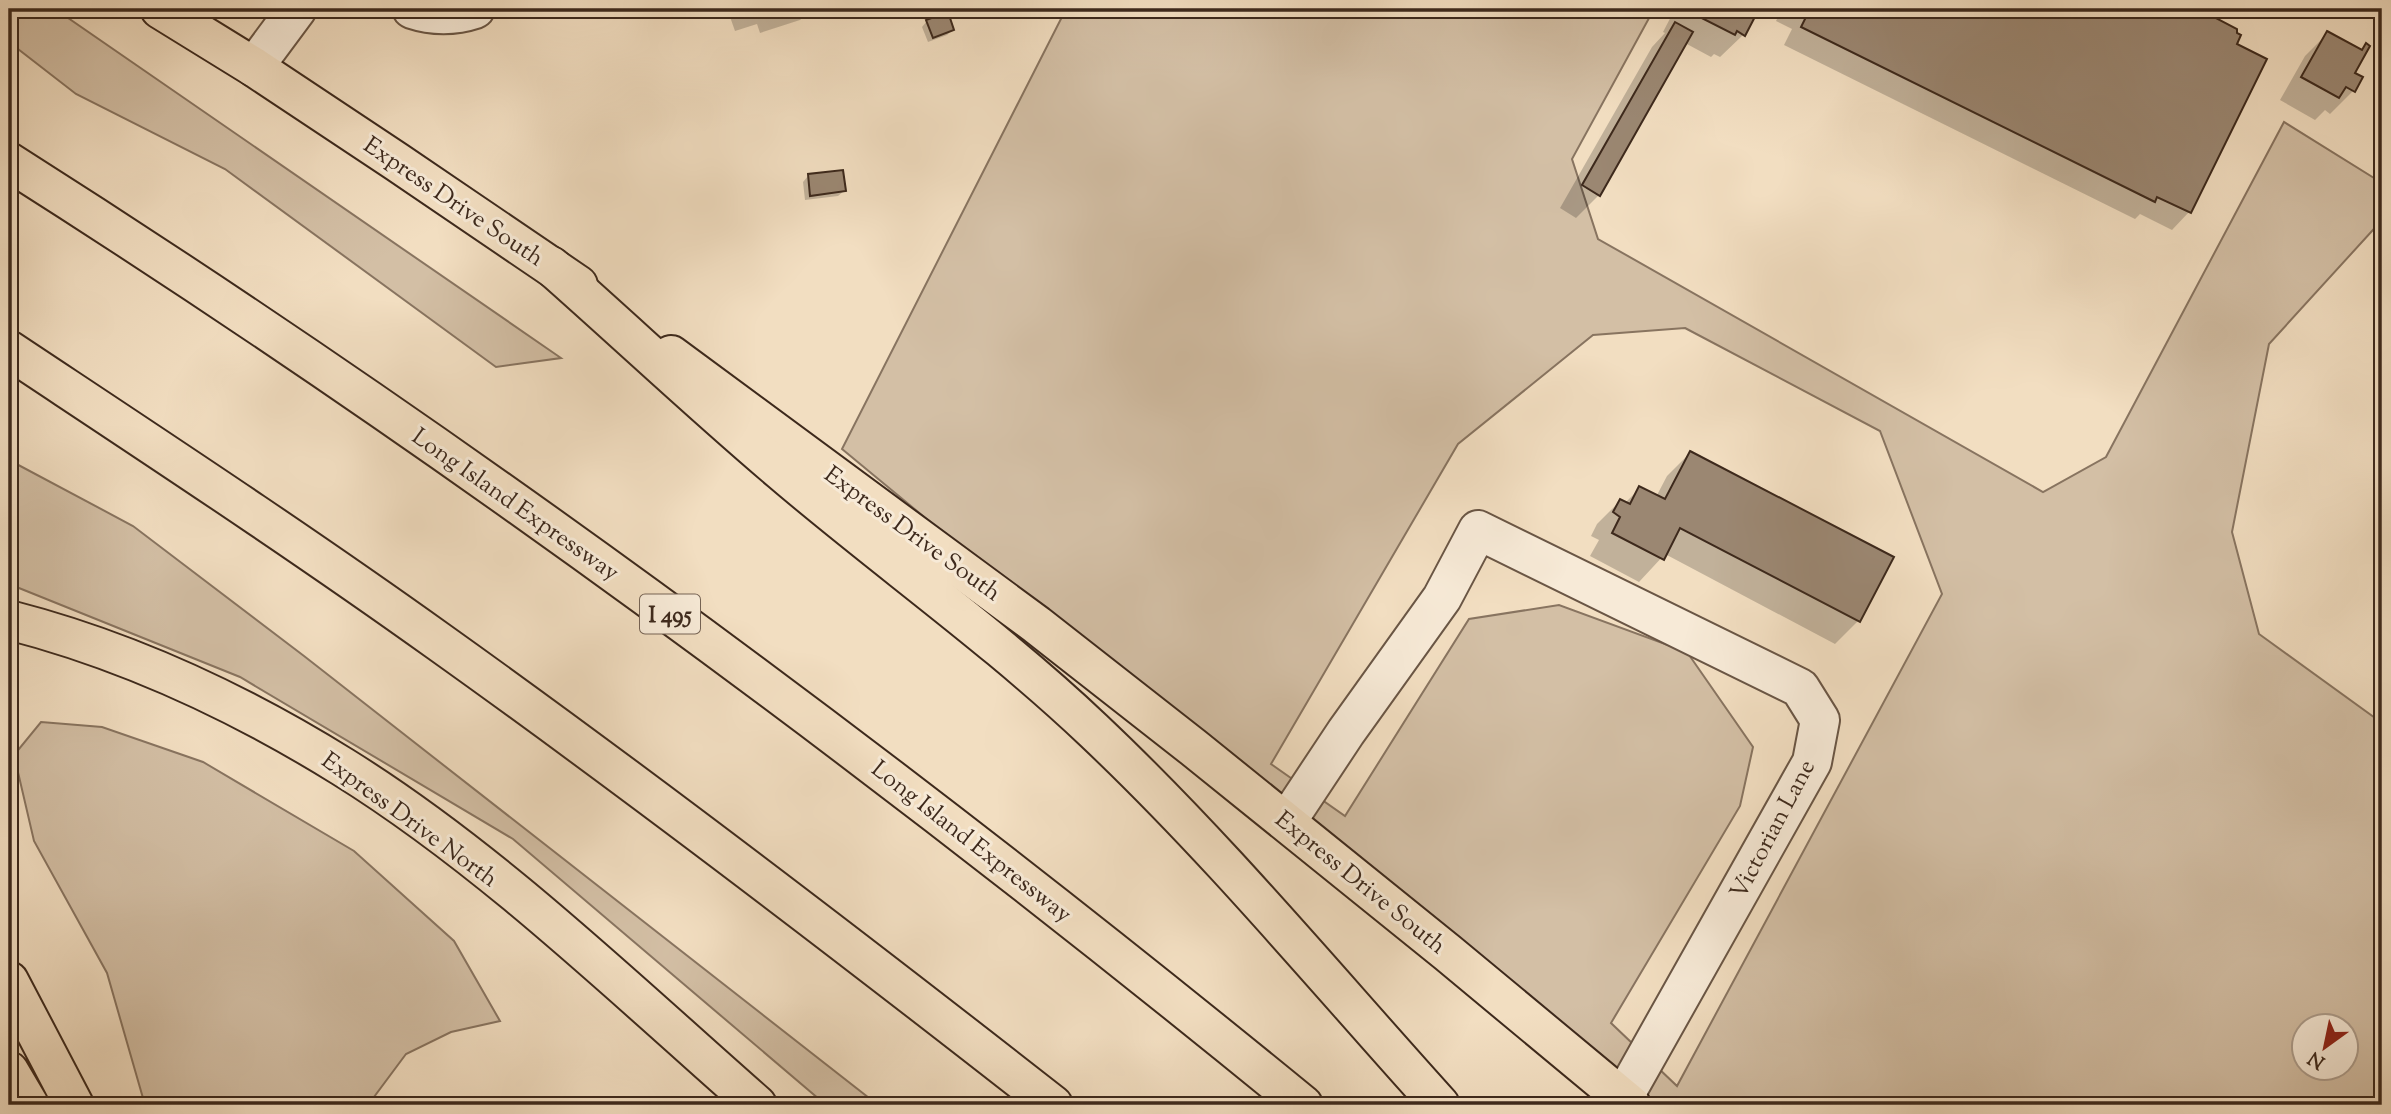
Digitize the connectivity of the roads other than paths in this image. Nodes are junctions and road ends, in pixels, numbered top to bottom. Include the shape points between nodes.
1 (160, 9) edge
2 (297, 9) edge
3 (412, 9) edge
4 (475, 9) edge
5 (254, 67) junction
6 (9, 162) edge
7 (551, 266) junction
8 (9, 350) edge
9 (9, 620) edge
10 (1287, 821) junction
11 (9, 981) edge
12 (9, 1071) edge
13 (1627, 1102) edge
14 (29, 1105) edge
15 (74, 1105) edge
16 (757, 1105) edge
17 (1053, 1105) edge
18 (1303, 1105) edge
19 (1440, 1105) edge

1 - 5 main road, Express Drive South
2 - 5 lane
3 - 4 lane via 459,14
5 - 7 main road, Express Drive South
6 - 18 main road, Long Island Expressway / I 495 via 293,347 710,643 929,806
7 - 10 main road, Express Drive South via 1037,625
7 - 19 main road via 780,471 961,615 1091,729 1166,801
8 - 17 main road via 435,639 850,946
9 - 16 main road, Express Drive North via 120,656 203,691 344,768 478,864
10 - 13 main road, Express Drive South
10 - 13 lane, Victorian Lane via 1442,598 1478,530 1800,688 1820,720 1812,762
11 - 15 main road
12 - 14 main road

